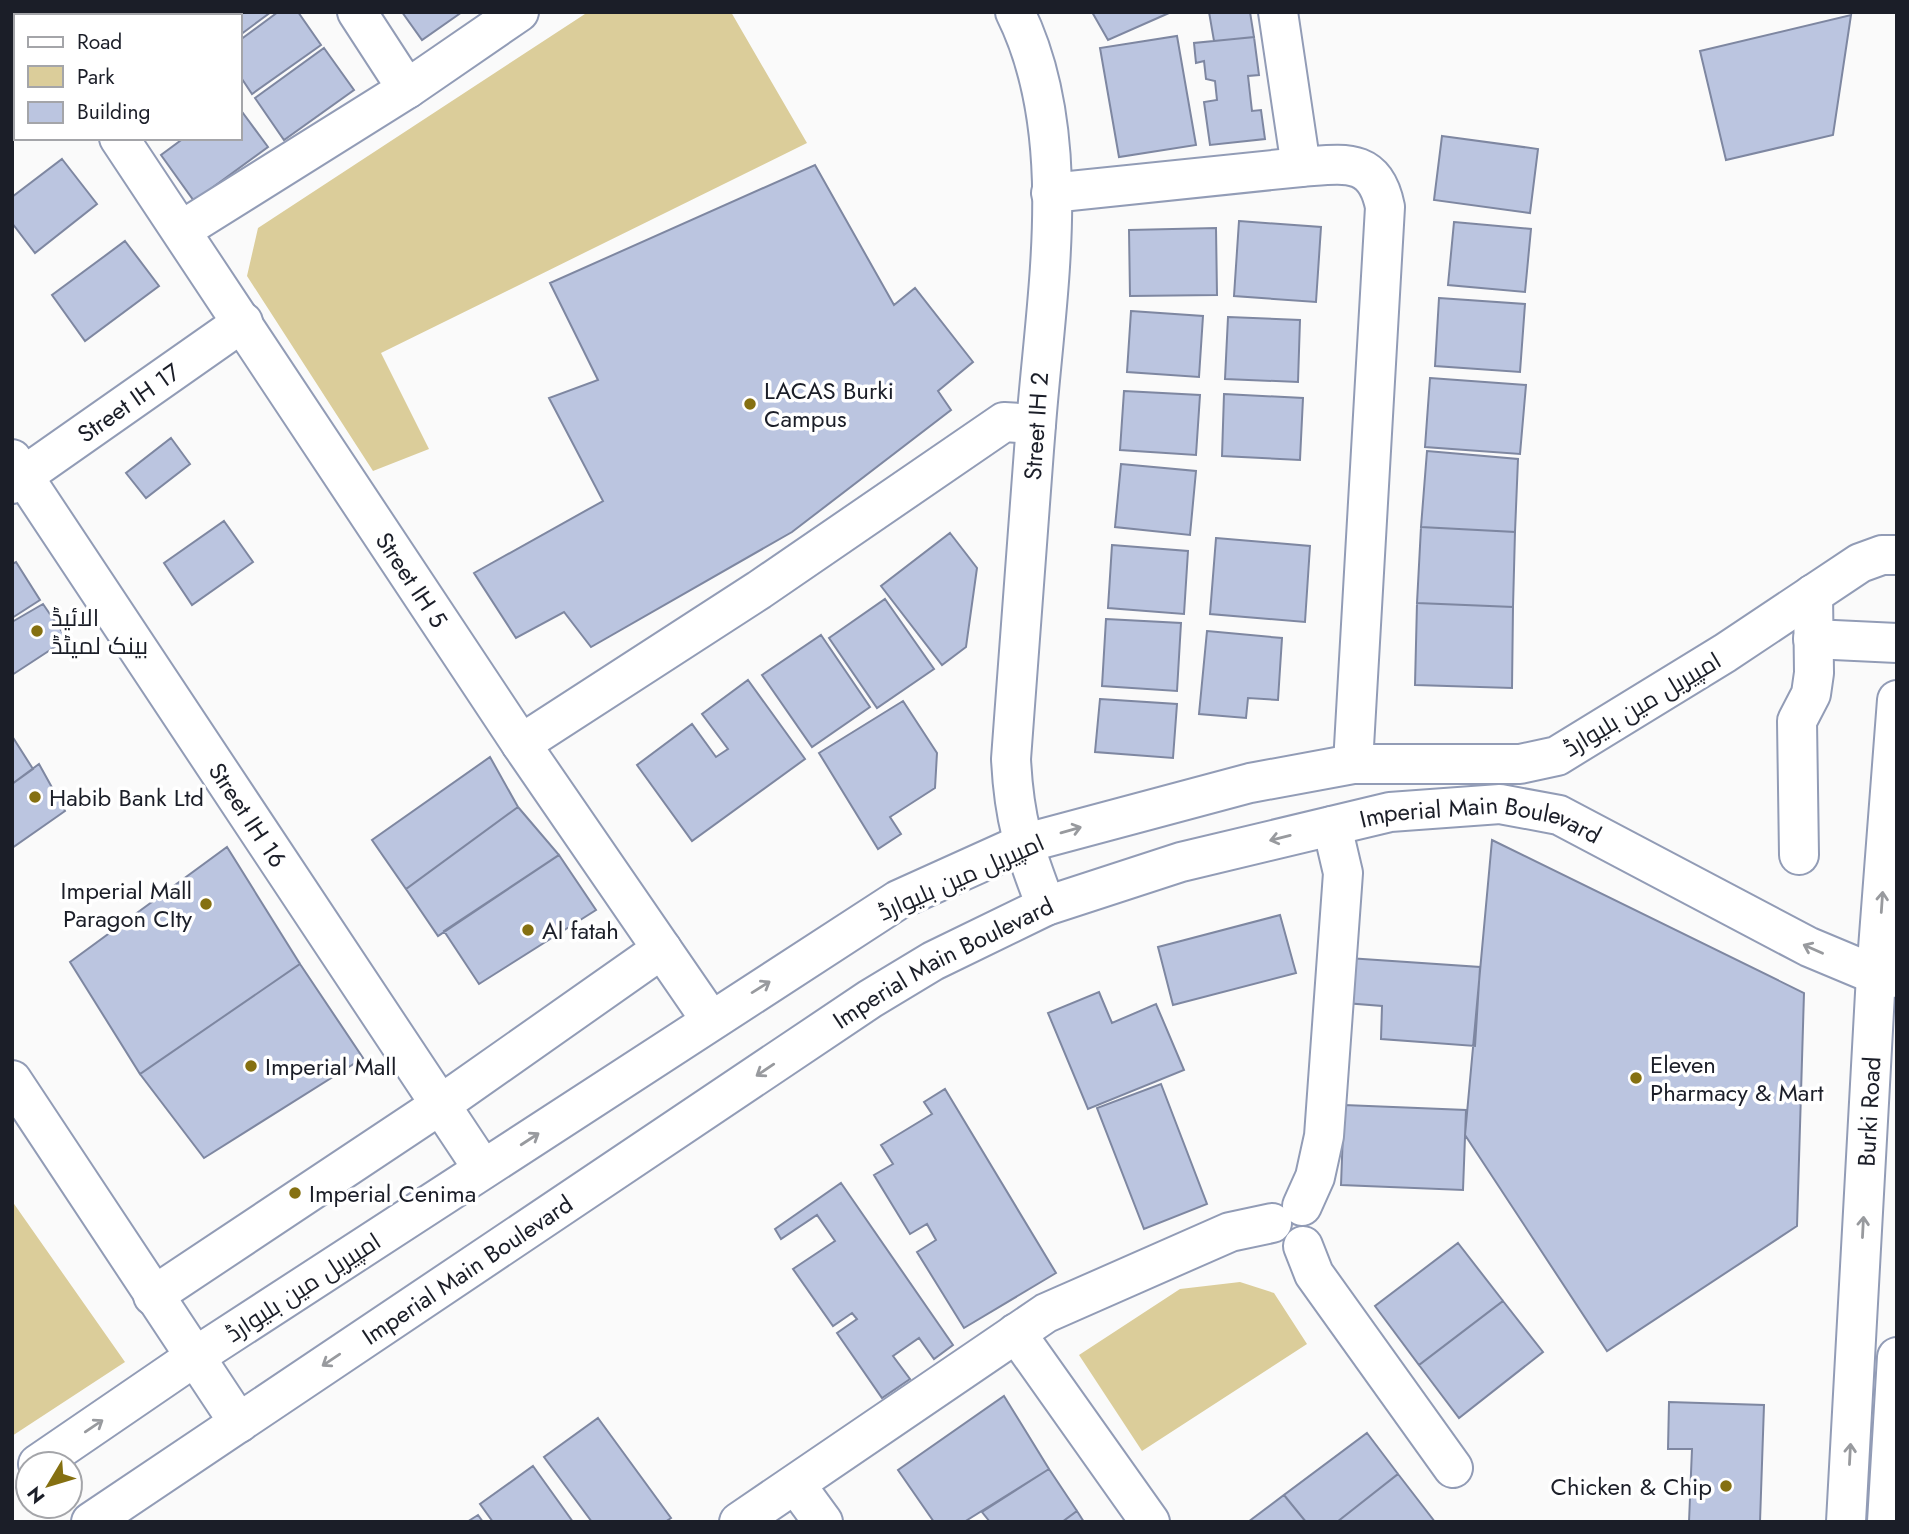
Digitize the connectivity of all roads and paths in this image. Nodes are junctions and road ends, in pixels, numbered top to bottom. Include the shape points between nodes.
1 (356, 12) edge
2 (519, 12) edge
3 (1015, 12) edge
4 (1278, 12) edge
5 (407, 89) junction
6 (121, 140) edge
7 (1301, 167) junction
8 (1051, 193) junction
9 (182, 230) junction
10 (243, 322) junction
11 (1036, 424) junction
12 (16, 473) edge
13 (1897, 555) edge
14 (1813, 594) junction
15 (1814, 639) junction
16 (1897, 643) edge
17 (1897, 700) edge
18 (521, 744) junction
19 (1367, 763) junction
20 (1390, 813) junction
21 (1332, 826) junction
22 (1022, 844) junction
23 (1799, 855) dead end
24 (1046, 906) junction
25 (662, 949) junction
26 (1886, 977) edge
27 (710, 1019) junction
28 (12, 1080) edge
29 (440, 1105) junction
30 (483, 1169) junction
31 (1287, 1215) junction
32 (153, 1296) junction
33 (1016, 1333) junction
34 (1897, 1357) edge
35 (193, 1358) junction
36 (239, 1423) junction
37 (58, 1450) edge
38 (1453, 1468) dead end
39 (796, 1485) junction
40 (91, 1522) edge
41 (739, 1522) edge
42 (823, 1522) edge
43 (1150, 1522) edge
44 (1846, 1522) edge
45 (1887, 1522) edge

1 - 5 street
2 - 5 street
3 - 8 street, Street IH 2 via 1031,44 1045,102
4 - 7 street
5 - 9 street
6 - 9 street, Street IH 5
7 - 8 street
7 - 19 street via 1350,164 1369,173 1382,188 1385,207
8 - 11 street, Street IH 2
9 - 10 street, Street IH 5
10 - 12 street, Street IH 17
10 - 18 street, Street IH 5
11 - 18 street via 1004,422 781,575
11 - 22 street, Street IH 2 via 1011,759 1014,810
12 - 29 street, Street IH 16
13 - 14 street, امپیریل مین بلیوارڈ via 1860,563
14 - 15 street
14 - 19 street, امپیریل مین بلیوارڈ via 1557,756 1520,764
15 - 16 street
15 - 23 street via 1811,694 1797,721
26 -> 17 street, Burki Road
18 - 25 street, Street IH 5
19 - 20 street
22 -> 19 street, امپیریل مین بلیوارڈ via 1250,783
20 - 21 street, Imperial Main Boulevard
26 -> 20 street, Imperial Main Boulevard via 1809,947 1559,815 1500,804
21 -> 24 street, Imperial Main Boulevard via 1181,862
21 - 31 street via 1343,873 1324,1136 1315,1177
22 - 24 street, Street IH 2
27 -> 22 street, امپیریل مین بلیوارڈ via 898,900
24 -> 36 street, Imperial Main Boulevard via 933,961 870,999
25 - 27 street, Street IH 5
25 - 29 street
44 -> 26 street, Burki Road
30 -> 27 street, امپیریل مین بلیوارڈ
28 - 32 street
29 - 30 street, Street IH 16
29 - 32 street
30 - 35 street, امپیریل مین بلیوارڈ
31 - 33 street via 1230,1233 1046,1313
31 - 38 street via 1272,1233 1279,1243 1303,1246 1314,1274
32 - 35 street
33 - 39 street
33 - 43 street
34 - 45 street
35 - 36 street
37 -> 35 street, امپیریل مین بلیوارڈ
36 - 40 street, Imperial Main Boulevard
39 - 41 street
39 - 42 street

